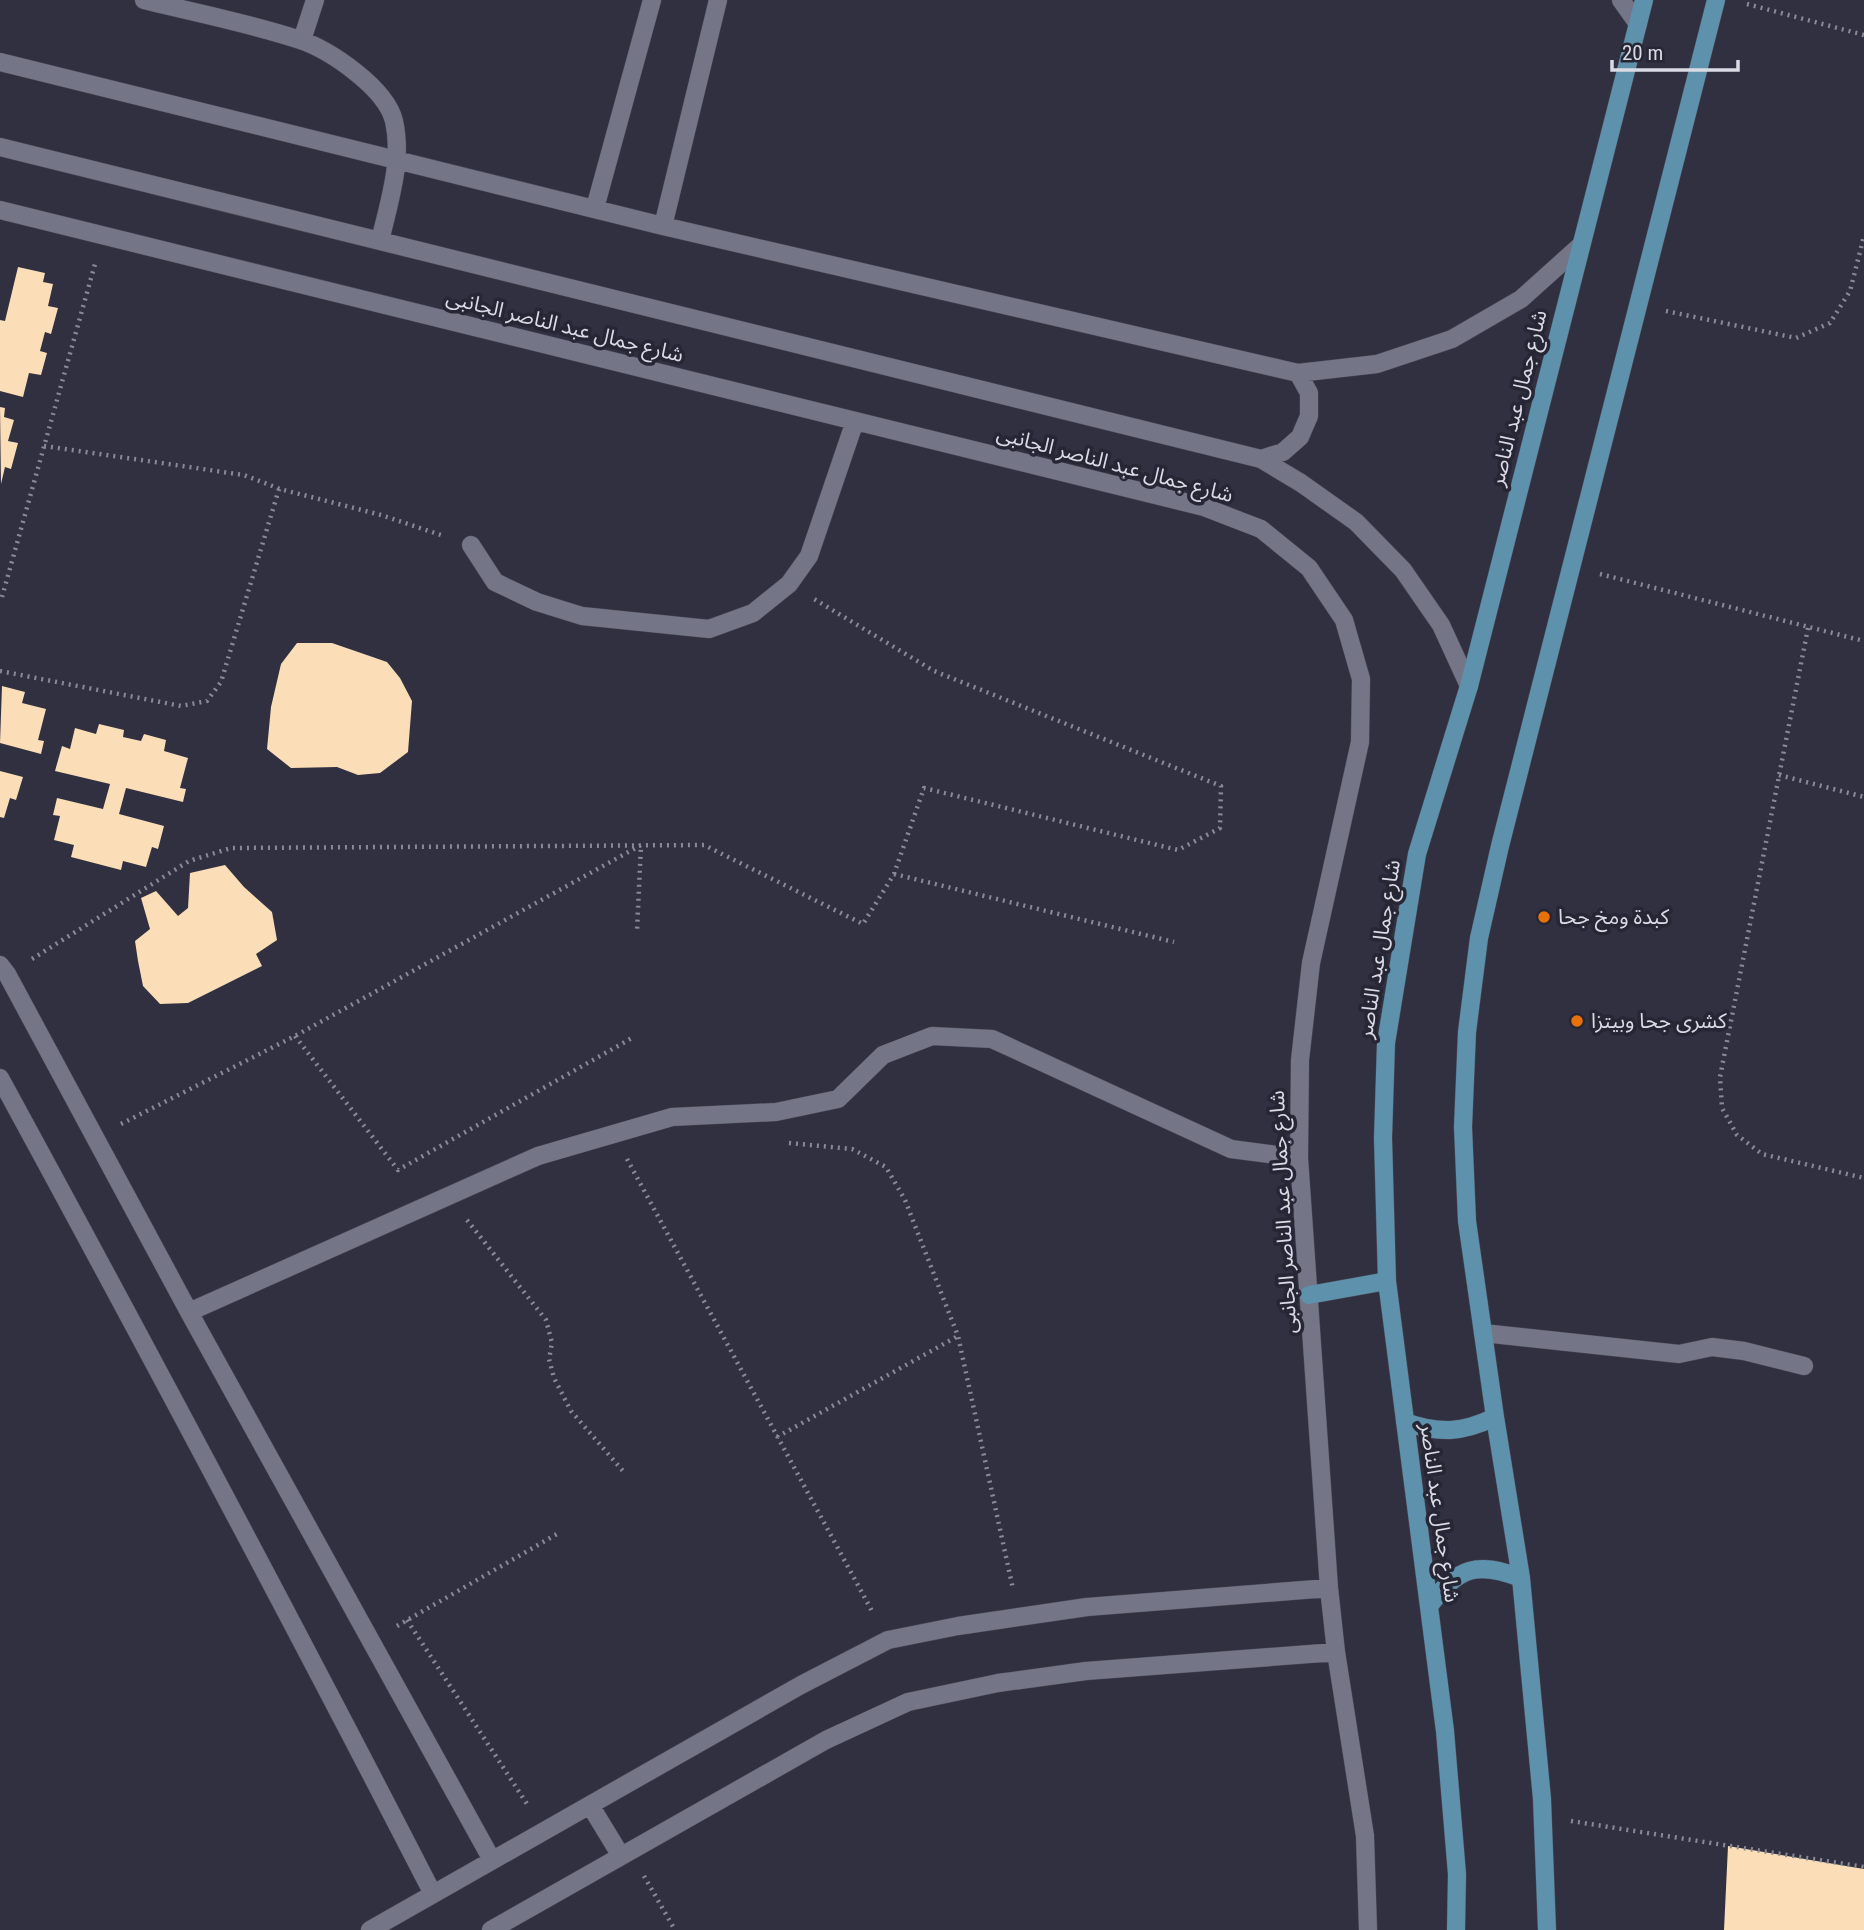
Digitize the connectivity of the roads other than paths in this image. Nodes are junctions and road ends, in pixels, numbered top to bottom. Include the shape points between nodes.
1 (144, 0) edge
2 (315, 0) edge
3 (652, 0) edge
4 (718, 0) edge
5 (1621, 0) edge
6 (1644, 0) edge
7 (1716, 0) edge
8 (1638, 24) junction
9 (302, 40) junction
10 (0, 62) edge
11 (0, 147) edge
12 (398, 160) junction
13 (594, 208) junction
14 (0, 210) edge
15 (663, 226) junction
16 (380, 241) junction
17 (1580, 246) junction
18 (1298, 373) junction
19 (855, 421) junction
20 (1261, 459) junction
21 (471, 545) road end
22 (1469, 686) junction
23 (4, 970) edge
24 (0, 1078) edge
25 (1299, 1158) junction
26 (1387, 1281) junction
27 (1309, 1296) junction
28 (189, 1312) junction
29 (1483, 1333) junction
30 (1804, 1366) dead end
31 (1495, 1417) junction
32 (1405, 1422) junction
33 (1521, 1578) junction
34 (1329, 1588) junction
35 (1430, 1605) junction
36 (1336, 1652) junction
37 (590, 1805) junction
38 (625, 1854) junction
39 (492, 1860) junction
40 (433, 1894) junction
41 (370, 1930) edge
42 (491, 1930) edge
43 (1368, 1930) edge
44 (1456, 1930) edge
45 (1548, 1930) edge

1 - 9 street
2 - 9 street
3 - 13 street
4 - 15 street
5 - 8 street
6 - 8 main road, شارع جمال عبد الناصر
7 - 29 main road via 1479,938 1467,1032 1463,1127 1467,1221
8 - 17 main road, شارع جمال عبد الناصر
9 - 12 street via 374,86 394,118
10 - 12 street
11 - 16 street
12 - 13 street
12 - 16 street
13 - 15 street
14 - 19 street, شارع جمال عبد الناصر الجانبى
15 - 18 street
16 - 20 street
17 - 18 street via 1521,299 1452,339 1377,364
17 - 22 main road, شارع جمال عبد الناصر
18 - 20 street via 1309,393 1309,416 1300,436 1283,452
19 - 21 street via 809,556 789,584 753,614 709,629 582,616 537,602 495,582
19 - 25 street, شارع جمال عبد الناصر الجانبى via 1204,507 1261,529 1309,568 1344,620 1362,679 1360,742 1311,963 1300,1060
20 - 22 street via 1356,522 1403,570 1441,625
22 - 26 main road, شارع جمال عبد الناصر via 1417,854 1386,1043
23 - 28 street
24 - 40 street via 173,1395
25 - 27 street, شارع جمال عبد الناصر الجانبى
25 - 28 street via 1231,1149 992,1039 932,1036 883,1055 838,1099 776,1112 672,1117 538,1156
26 - 27 main road
26 - 32 main road, شارع جمال عبد الناصر
27 - 34 street, شارع جمال عبد الناصر الجانبى
28 - 39 street
29 - 30 street via 1679,1354 1712,1348 1744,1351
29 - 31 main road
31 - 32 main road via 1450,1431 1426,1430
31 - 33 main road
32 - 35 main road, شارع جمال عبد الناصر
33 - 35 main road via 1496,1568 1469,1570 1446,1583
33 - 45 main road via 1543,1817
34 - 36 street, شارع جمال عبد الناصر الجانبى
34 - 37 street via 1087,1607 888,1640
35 - 44 main road, شارع جمال عبد الناصر via 1457,1874
36 - 38 street via 1086,1671 908,1702 826,1740
36 - 43 street, شارع جمال عبد الناصر الجانبى via 1365,1836
37 - 38 street
37 - 39 street
38 - 42 street
39 - 40 street
40 - 41 street

